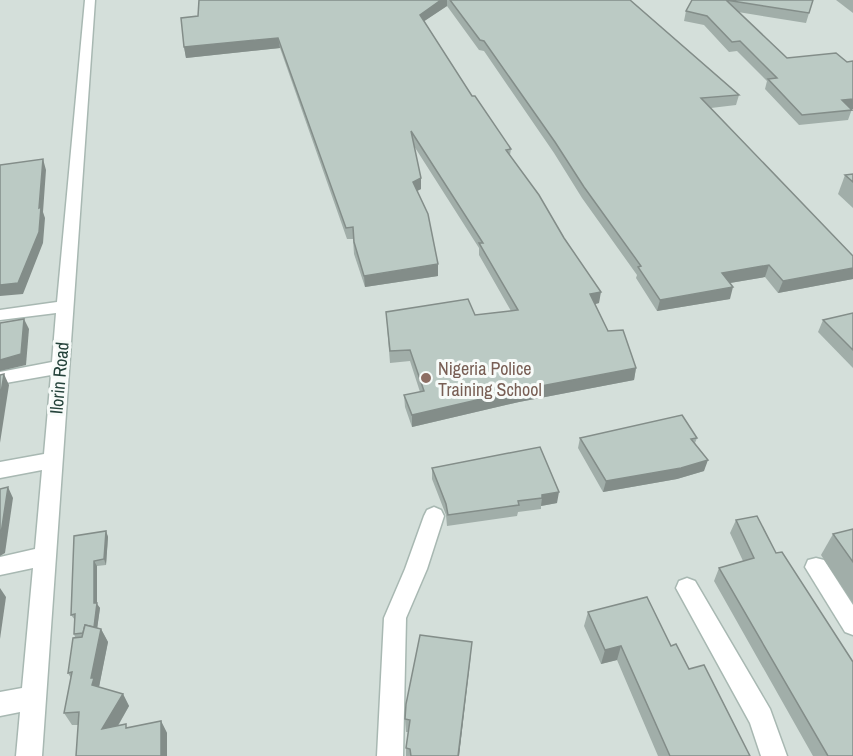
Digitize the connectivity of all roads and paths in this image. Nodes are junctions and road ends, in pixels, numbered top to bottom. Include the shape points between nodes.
1 (90, 0) edge
2 (65, 306) junction
3 (0, 315) edge
4 (60, 367) junction
5 (0, 378) edge
6 (53, 460) junction
7 (0, 470) edge
8 (434, 516) dead end
9 (45, 556) junction
10 (0, 566) edge
11 (816, 567) dead end
12 (687, 588) dead end
13 (853, 625) edge
14 (34, 698) junction
15 (0, 704) edge
16 (29, 756) edge
17 (390, 756) edge
18 (774, 756) edge

1 - 2 street, Ilorin Road
2 - 3 street
2 - 4 street, Ilorin Road
4 - 5 street
4 - 6 street, Ilorin Road
6 - 7 street
6 - 9 street, Ilorin Road
8 - 17 street via 395,618
9 - 10 street
9 - 14 street, Ilorin Road
11 - 13 street
12 - 18 street via 761,718
14 - 15 street
14 - 16 street, Ilorin Road

